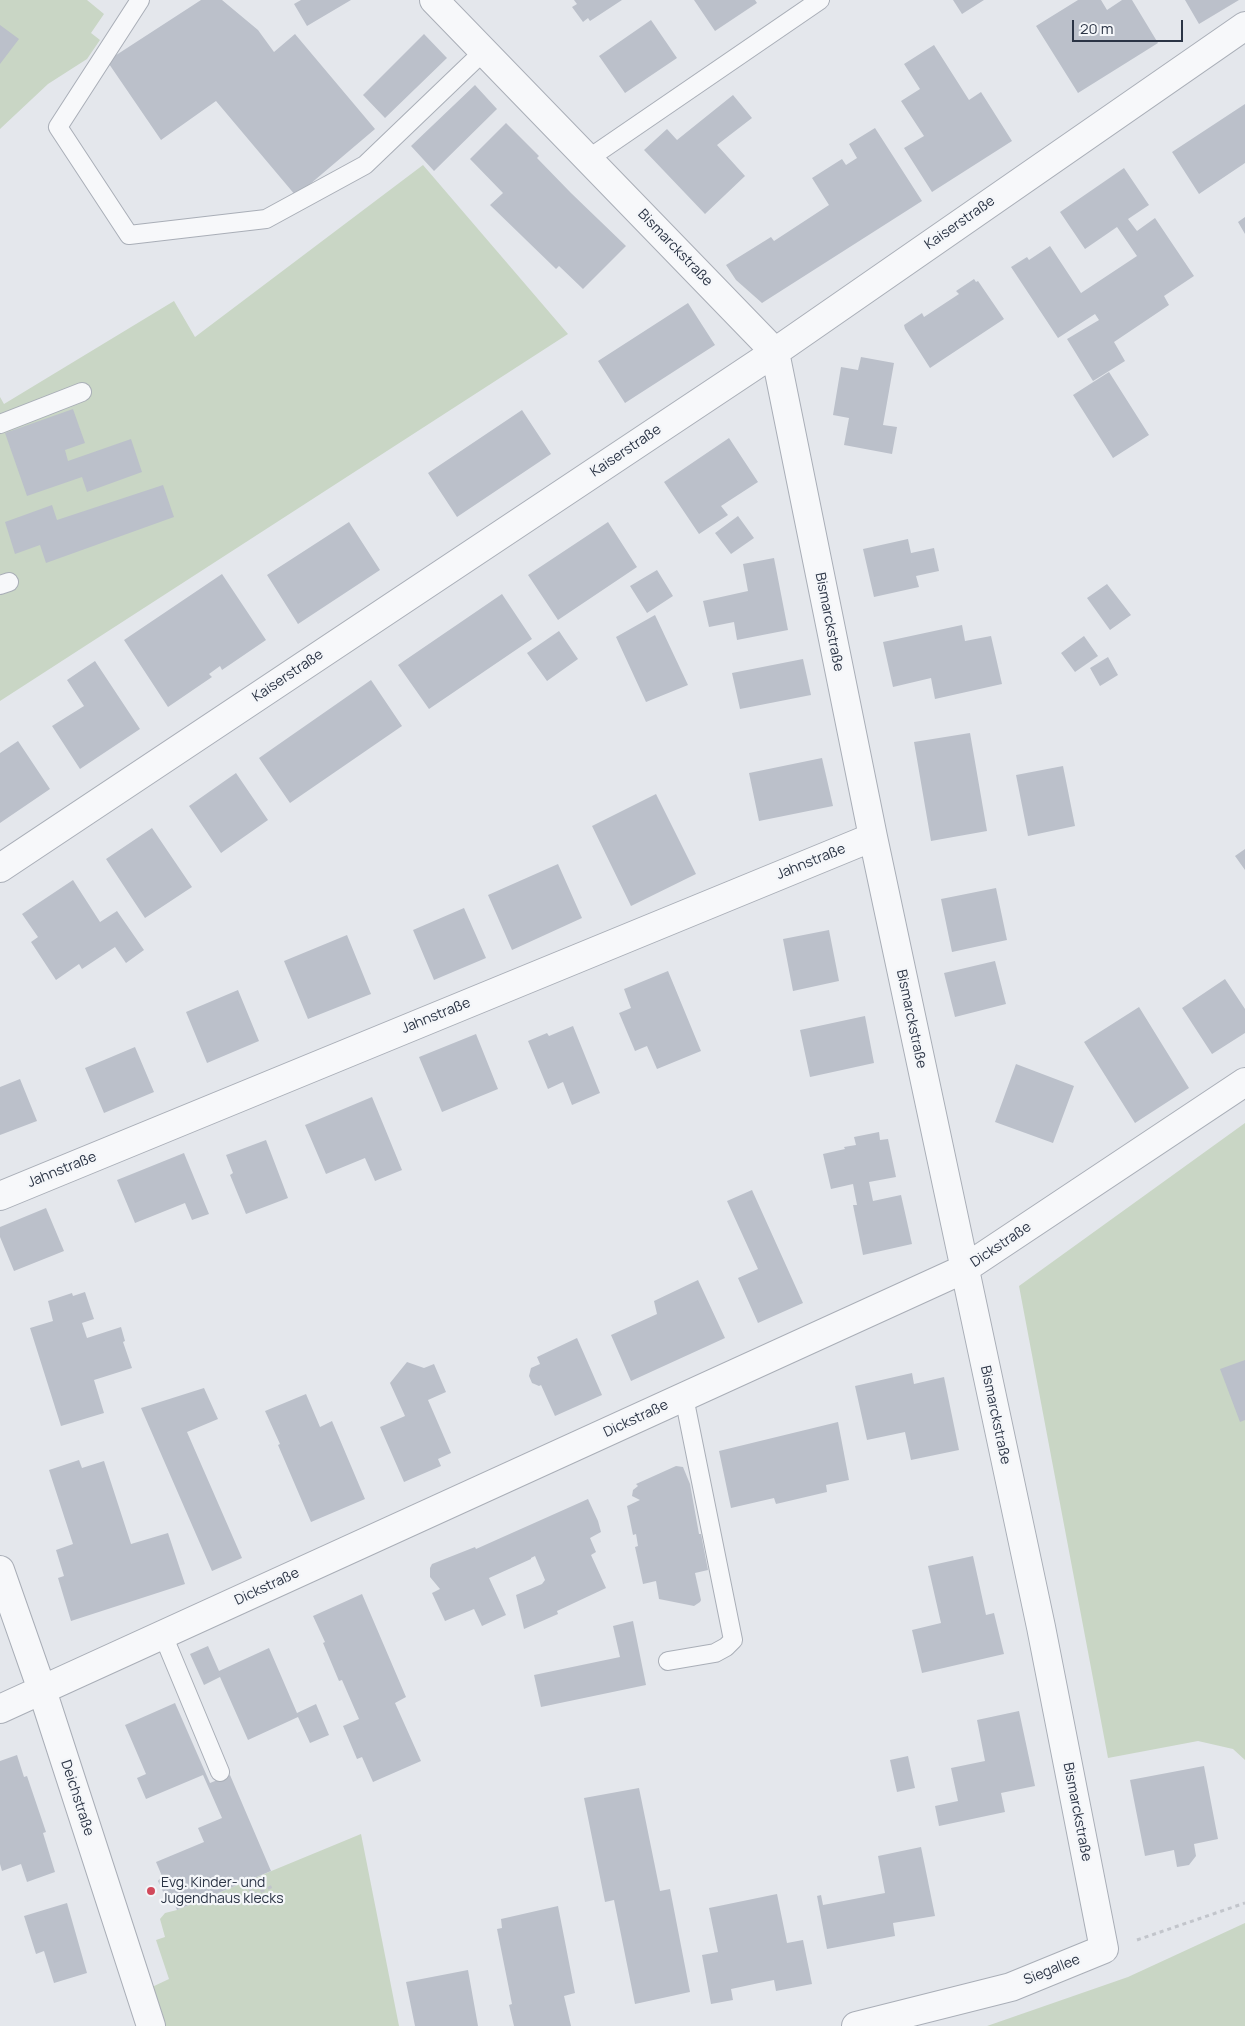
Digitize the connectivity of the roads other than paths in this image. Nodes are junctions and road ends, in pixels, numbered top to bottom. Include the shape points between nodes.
1 (140, 0) edge
2 (434, 0) edge
3 (820, 0) edge
4 (1245, 26) edge
5 (484, 51) junction
6 (588, 158) junction
7 (775, 352) junction
8 (82, 392) dead end
9 (0, 424) edge
10 (872, 837) junction
11 (0, 868) edge
12 (1245, 1082) edge
13 (0, 1196) edge
14 (964, 1269) junction
15 (684, 1397) junction
16 (0, 1570) edge
17 (163, 1635) junction
18 (668, 1661) dead end
19 (42, 1690) junction
20 (0, 1709) edge
21 (220, 1772) dead end
22 (1104, 1949) joint
23 (151, 2026) edge
24 (856, 2026) edge

1 - 5 lane via 58,127 129,235 266,219 366,165
2 - 5 street, Bismarckstraße
3 - 6 lane
4 - 7 street, Kaiserstraße
5 - 6 street, Bismarckstraße
6 - 7 street, Bismarckstraße
7 - 10 street, Bismarckstraße
7 - 11 street, Kaiserstraße
8 - 9 lane
10 - 13 street, Jahnstraße
10 - 14 street, Bismarckstraße
12 - 14 street, Dickstraße
14 - 15 street, Dickstraße
14 - 22 street, Bismarckstraße via 1041,1627
15 - 17 street, Dickstraße
15 - 18 lane via 733,1640 715,1653
16 - 19 street, Deichstraße
17 - 19 street, Dickstraße
17 - 21 lane
19 - 20 street, Dickstraße
19 - 23 street, Deichstraße
22 - 24 street, Siegallee via 1011,1987

